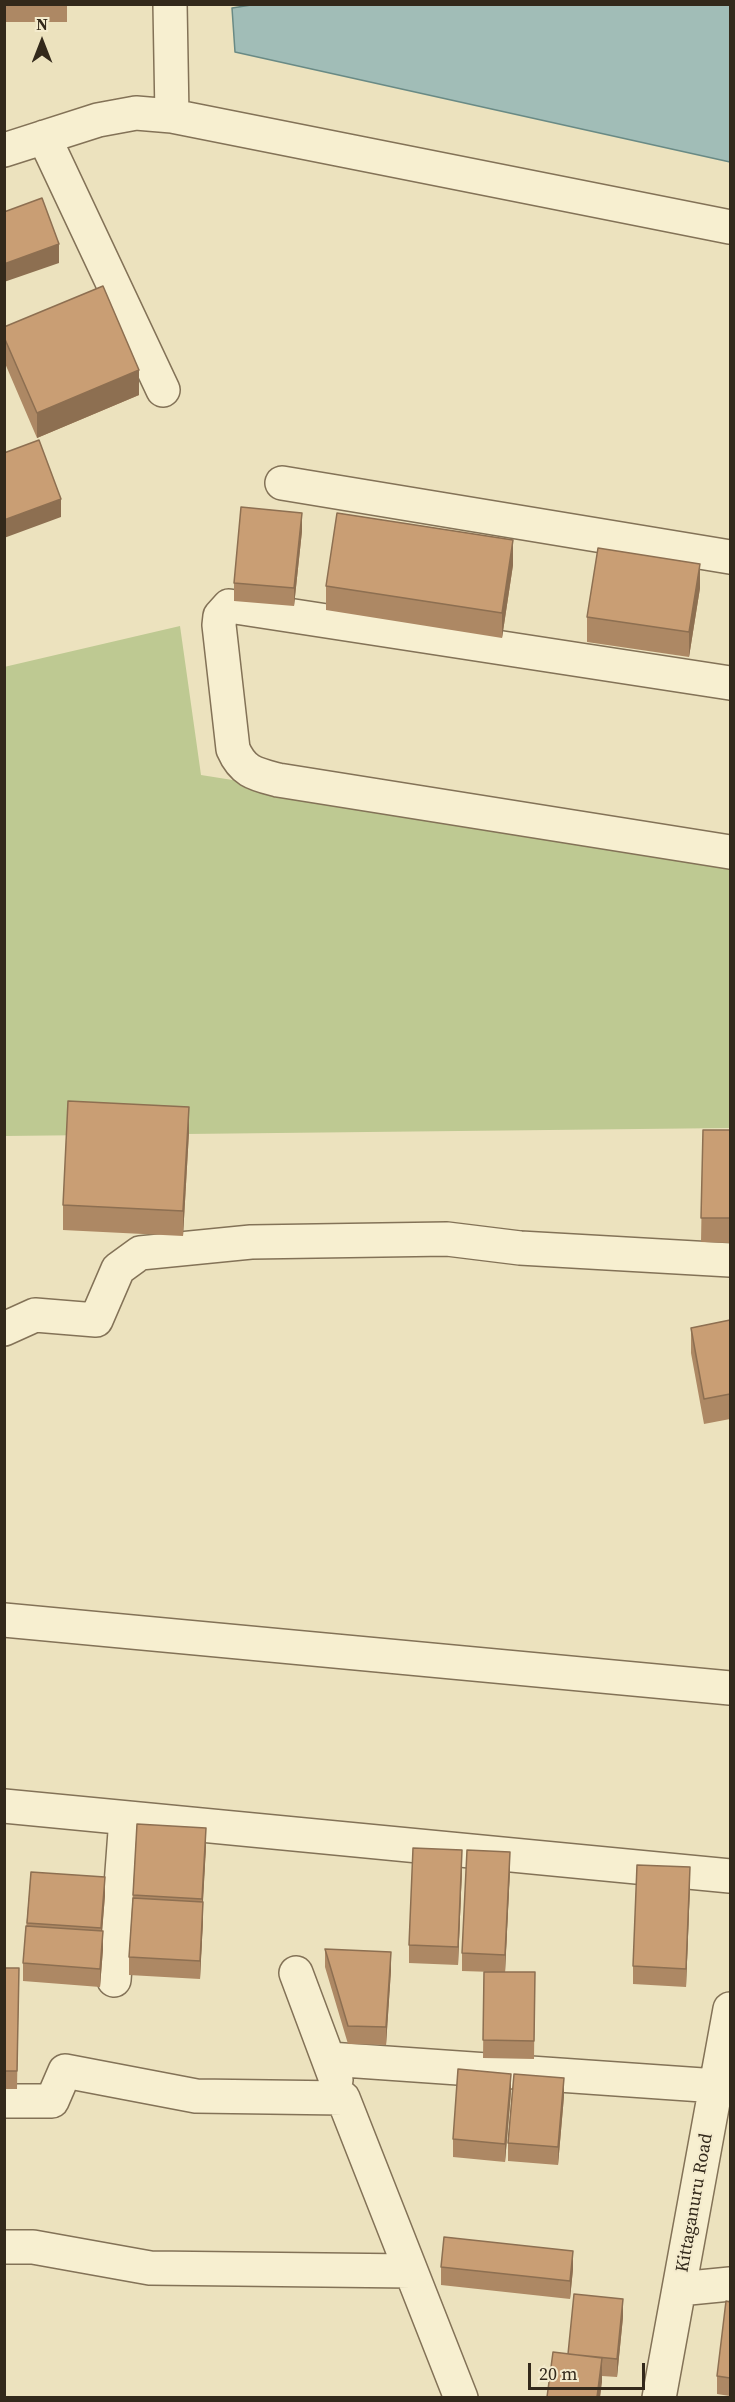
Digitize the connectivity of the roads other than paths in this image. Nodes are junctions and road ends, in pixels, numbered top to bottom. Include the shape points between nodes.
1 (170, 4) edge
2 (172, 116) junction
3 (44, 137) junction
4 (4, 150) edge
5 (730, 227) edge
6 (163, 390) dead end
7 (282, 483) dead end
8 (730, 557) edge
9 (730, 683) edge
10 (730, 852) edge
11 (730, 1260) edge
12 (4, 1329) edge
13 (4, 1620) edge
14 (730, 1688) edge
15 (4, 1806) edge
16 (126, 1818) junction
17 (730, 1876) edge
18 (296, 1973) dead end
19 (114, 1980) dead end
20 (730, 2009) edge
21 (329, 2059) junction
22 (717, 2086) junction
23 (343, 2098) junction
24 (4, 2102) edge
25 (4, 2247) edge
26 (411, 2271) junction
27 (730, 2284) edge
28 (679, 2289) junction
29 (461, 2397) edge
30 (659, 2397) edge

1 - 2 street
2 - 3 street via 136,113
2 - 5 street
3 - 4 street
3 - 6 street
7 - 8 street
9 - 10 street via 229,606 220,616 233,748 238,761 252,773
11 - 12 street via 520,1248 447,1239 251,1242 140,1253 118,1269 96,1320 35,1315
13 - 14 street
15 - 16 street
16 - 17 street
16 - 19 street
18 - 21 street
20 - 22 street, Kittaganuru Road
21 - 22 street
21 - 23 street
22 - 28 street, Kittaganuru Road
23 - 24 street via 196,2096 65,2071 52,2102
23 - 26 street
25 - 26 street via 33,2247 150,2268
26 - 29 street
27 - 28 street
28 - 30 street, Kittaganuru Road

